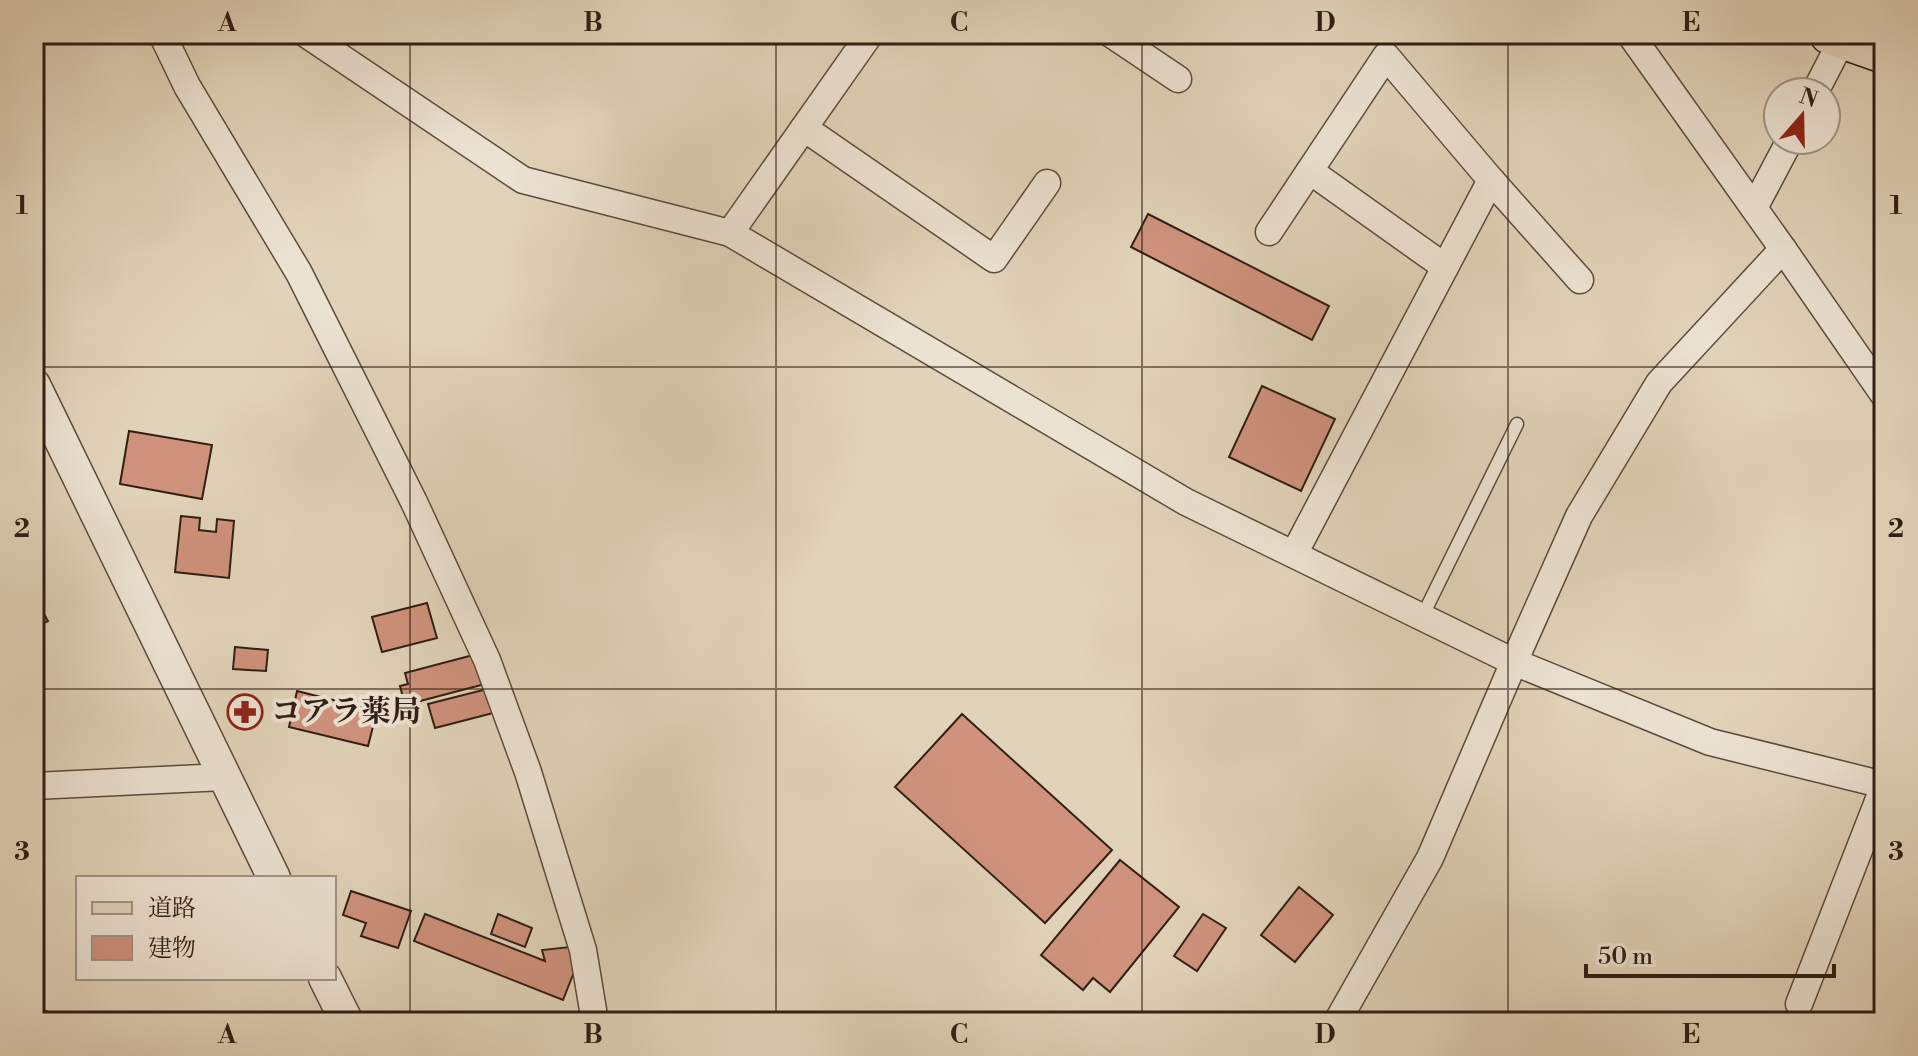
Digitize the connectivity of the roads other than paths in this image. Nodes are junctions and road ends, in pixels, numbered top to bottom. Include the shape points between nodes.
1 (162, 34) edge
2 (306, 34) edge
3 (870, 34) edge
4 (1111, 34) edge
5 (1630, 34) edge
6 (1839, 36) edge
7 (1884, 53) edge
8 (1822, 76) edge
9 (1178, 79) dead end
10 (804, 128) junction
11 (1782, 156) edge
12 (1310, 171) junction
13 (1491, 180) junction
14 (1047, 183) dead end
15 (1754, 208) junction
16 (1269, 232) dead end
17 (730, 233) junction
18 (1783, 249) junction
19 (1445, 267) junction
20 (1580, 280) dead end
21 (34, 385) edge
22 (1884, 395) edge
23 (1517, 424) dead end
24 (1294, 554) junction
25 (1422, 617) junction
26 (1514, 662) junction
27 (224, 777) junction
28 (1884, 785) edge
29 (34, 786) edge
30 (273, 876) edge
31 (326, 980) edge
32 (1799, 1004) dead end
33 (347, 1022) edge
34 (595, 1022) edge
35 (1337, 1022) edge

1 - 34 street via 187,86 299,273 487,660 583,950
2 - 17 street via 523,180
3 - 10 street
4 - 9 street
5 - 15 street
6 - 7 main road
6 - 8 street
10 - 14 street via 994,259
10 - 17 street
11 - 15 street
12 - 13 street via 1386,56
12 - 16 street
12 - 19 street
13 - 19 street
13 - 20 street
15 - 18 street
17 - 24 street via 1186,502
18 - 22 street
18 - 26 street via 1659,383 1579,516
19 - 24 street
21 - 27 street
23 - 25 lane
24 - 25 street
25 - 26 street
26 - 28 street via 1710,742
26 - 35 street via 1430,858
27 - 29 street
27 - 30 street
28 - 32 street
31 - 33 street

